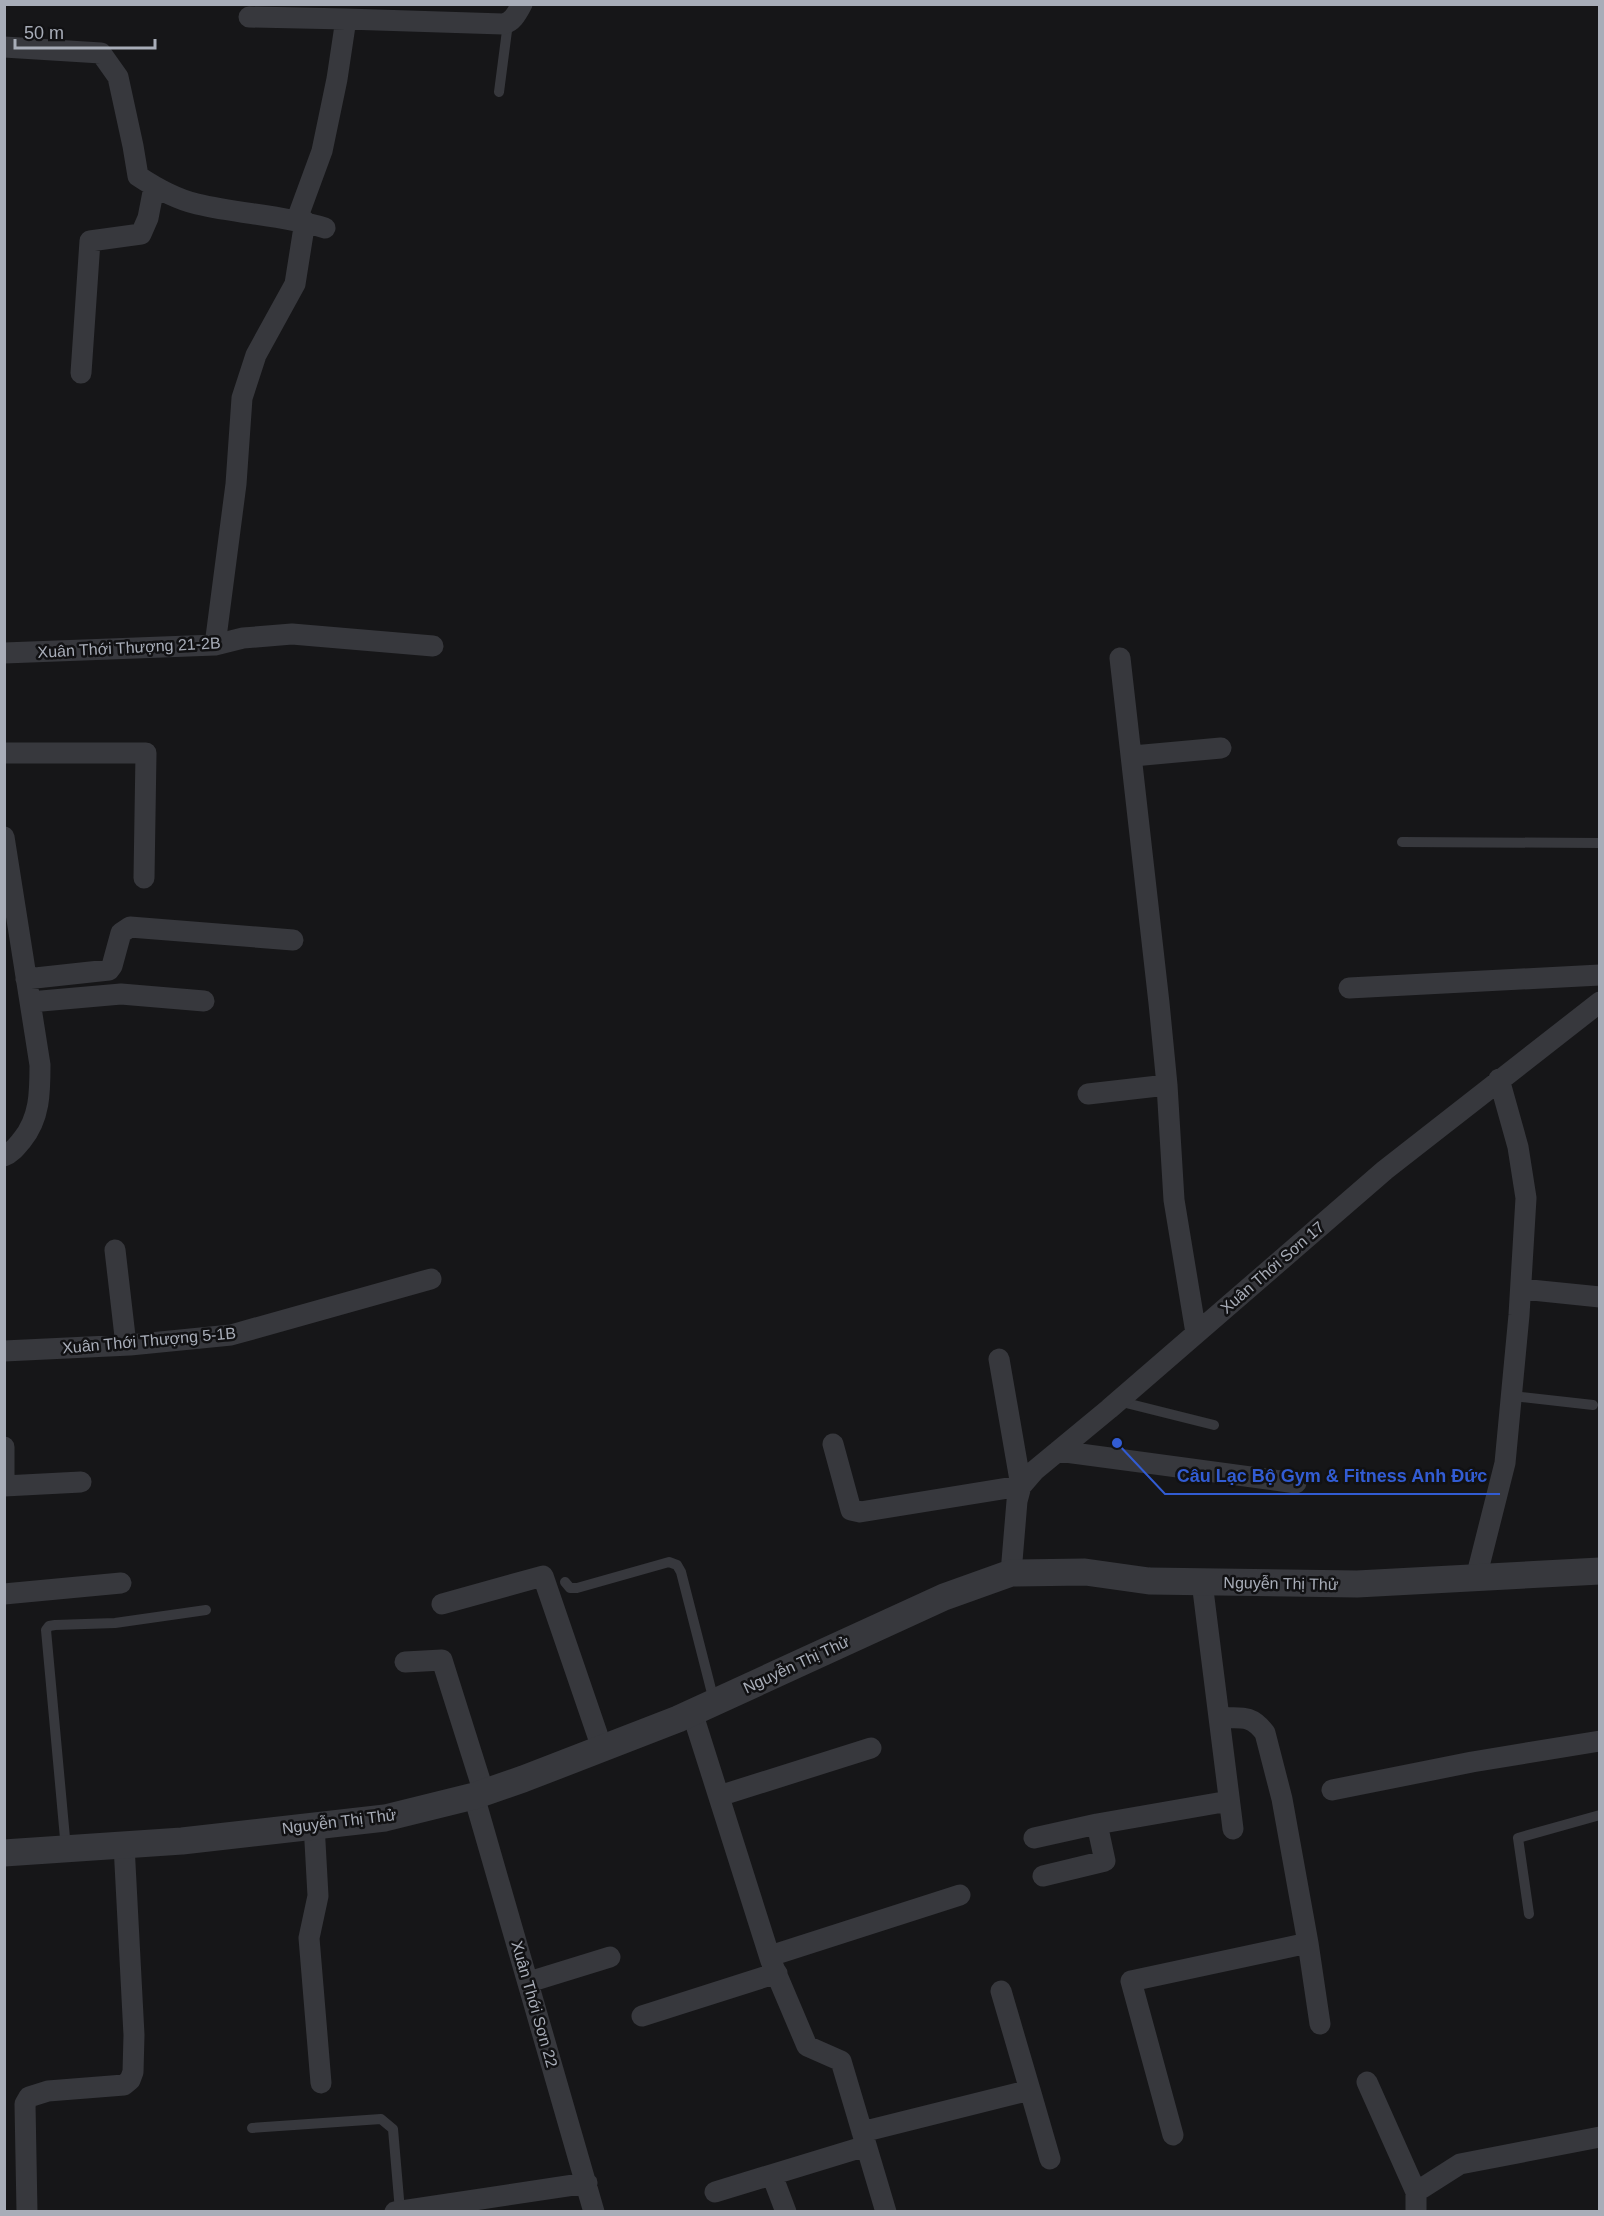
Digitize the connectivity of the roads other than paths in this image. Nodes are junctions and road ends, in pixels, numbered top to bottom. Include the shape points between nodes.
1 (522, 4) edge
2 (249, 17) dead end
3 (346, 19) junction
4 (508, 23) junction
5 (4, 47) edge
6 (499, 92) dead end
7 (154, 187) junction
8 (301, 220) junction
9 (325, 228) dead end
10 (81, 373) dead end
11 (214, 645) junction
12 (433, 646) dead end
13 (4, 653) edge
14 (1120, 658) dead end
15 (1221, 748) dead end
16 (4, 753) edge
17 (1133, 756) junction
18 (4, 837) edge
19 (1402, 842) dead end
20 (1599, 843) edge
21 (144, 878) dead end
22 (293, 940) dead end
23 (1599, 975) edge
24 (26, 979) junction
25 (1349, 988) dead end
26 (204, 1001) dead end
27 (30, 1002) junction
28 (1599, 1002) edge
29 (1498, 1079) junction
30 (1167, 1085) junction
31 (1088, 1094) dead end
32 (4, 1156) edge
33 (115, 1250) dead end
34 (430, 1279) dead end
35 (1521, 1288) junction
36 (1599, 1297) edge
37 (1196, 1333) junction
38 (126, 1346) junction
39 (4, 1351) edge
40 (999, 1359) dead end
41 (1512, 1396) junction
42 (1117, 1401) junction
43 (1593, 1406) dead end
44 (1214, 1425) dead end
45 (833, 1444) dead end
46 (4, 1447) edge
47 (1058, 1451) junction
48 (4, 1477) edge
49 (81, 1482) dead end
50 (1296, 1483) dead end
51 (4, 1486) edge
52 (1021, 1486) junction
53 (1599, 1571) edge
54 (1011, 1574) junction
55 (1476, 1578) junction
56 (565, 1582) dead end
57 (1202, 1582) junction
58 (121, 1583) dead end
59 (4, 1594) edge
60 (442, 1604) dead end
61 (206, 1610) dead end
62 (405, 1662) dead end
63 (703, 1707) junction
64 (1219, 1718) junction
65 (1599, 1741) edge
66 (871, 1748) dead end
67 (602, 1749) junction
68 (1332, 1790) dead end
69 (479, 1795) junction
70 (719, 1796) junction
71 (1229, 1801) junction
72 (1599, 1815) edge
73 (314, 1824) junction
74 (1097, 1824) junction
75 (1233, 1829) dead end
76 (1034, 1838) dead end
77 (124, 1845) junction
78 (66, 1850) junction
79 (4, 1853) edge
80 (1043, 1876) dead end
81 (960, 1895) dead end
82 (1529, 1914) dead end
83 (1308, 1943) junction
84 (610, 1957) dead end
85 (773, 1964) junction
86 (529, 1982) junction
87 (1001, 1991) dead end
88 (642, 2016) dead end
89 (1320, 2024) dead end
90 (1367, 2082) dead end
91 (321, 2083) dead end
92 (1030, 2090) junction
93 (252, 2128) dead end
94 (1173, 2135) dead end
95 (1599, 2137) edge
96 (864, 2139) junction
97 (1050, 2159) dead end
98 (772, 2175) junction
99 (587, 2184) junction
100 (715, 2192) dead end
101 (1416, 2201) edge
102 (27, 2211) edge
103 (398, 2211) edge
104 (594, 2211) edge
105 (786, 2211) edge
106 (886, 2211) edge

1 - 4 street
2 - 3 street
3 - 4 street
3 - 8 street via 322,151
4 - 6 lane
5 - 7 street via 101,53 118,77 138,176
7 - 8 street via 196,204
7 - 10 street via 141,234 90,240
8 - 9 street
8 - 11 street via 296,284 256,355 242,398 236,484
11 - 12 street, Xuân Thới Thượng 21-2B via 292,634
11 - 13 street, Xuân Thới Thượng 21-2B
14 - 17 street
15 - 17 street
16 - 21 street via 146,753
17 - 30 street
18 - 24 street
19 - 20 lane
22 - 24 street via 130,927 121,933 109,970
23 - 25 street
24 - 27 street
26 - 27 street via 121,994
27 - 32 street via 40,1065 39,1099 31,1129
28 - 29 street, Xuân Thới Sơn 17
29 - 35 street via 1518,1147 1526,1198
29 - 37 street, Xuân Thới Sơn 17 via 1385,1170
30 - 31 street
30 - 37 street via 1174,1200
33 - 38 street
34 - 38 street, Xuân Thới Thượng 5-1B via 231,1335
35 - 36 street
35 - 41 street
37 - 42 street, Xuân Thới Sơn 17
38 - 39 street, Xuân Thới Thượng 5-1B
40 - 52 street
41 - 43 lane
41 - 55 street via 1505,1463
42 - 44 lane
42 - 47 street, Xuân Thới Sơn 17
45 - 52 street via 850,1510 860,1512
46 - 48 street
47 - 50 street
47 - 52 street, Xuân Thới Sơn 17
49 - 51 street
52 - 54 street
53 - 55 street, Nguyễn Thị Thử
54 - 57 street, Nguyễn Thị Thử via 1085,1572 1149,1581
54 - 63 street, Nguyễn Thị Thử via 944,1597
55 - 57 street, Nguyễn Thị Thử via 1357,1584
56 - 63 lane via 570,1588 577,1588 669,1562 677,1565 698,1631
57 - 64 street
58 - 59 street
60 - 67 street via 543,1576
61 - 78 lane via 115,1623 55,1625 46,1630
62 - 69 street, Xuân Thới Sơn 22 via 442,1660
63 - 67 street, Nguyễn Thị Thử
63 - 70 street
64 - 71 street
64 - 83 street via 1249,1718 1265,1733 1282,1798
65 - 68 street
66 - 70 street
67 - 69 street, Nguyễn Thị Thử
69 - 73 street, Nguyễn Thị Thử via 385,1818
69 - 86 street, Xuân Thới Sơn 22
70 - 85 street
71 - 74 street
71 - 75 street
72 - 82 lane via 1518,1838
73 - 77 street, Nguyễn Thị Thử
73 - 91 street via 318,1896 309,1938
74 - 76 street
74 - 80 street via 1105,1861
77 - 78 street, Nguyễn Thị Thử
77 - 102 street via 133,2072 124,2085 48,2091 29,2097 25,2104
78 - 79 street, Nguyễn Thị Thử
81 - 85 street
83 - 89 street
83 - 94 street via 1131,1981
84 - 86 street
85 - 88 street
85 - 96 street via 807,2046 841,2061
86 - 99 street, Xuân Thới Sơn 22
87 - 92 street
90 - 101 street
92 - 96 street
92 - 97 street
93 - 103 lane via 381,2119 393,2128
95 - 101 street via 1460,2164
96 - 98 street
96 - 106 street
98 - 100 street
98 - 105 street
99 - 103 street
99 - 104 street, Xuân Thới Sơn 22

